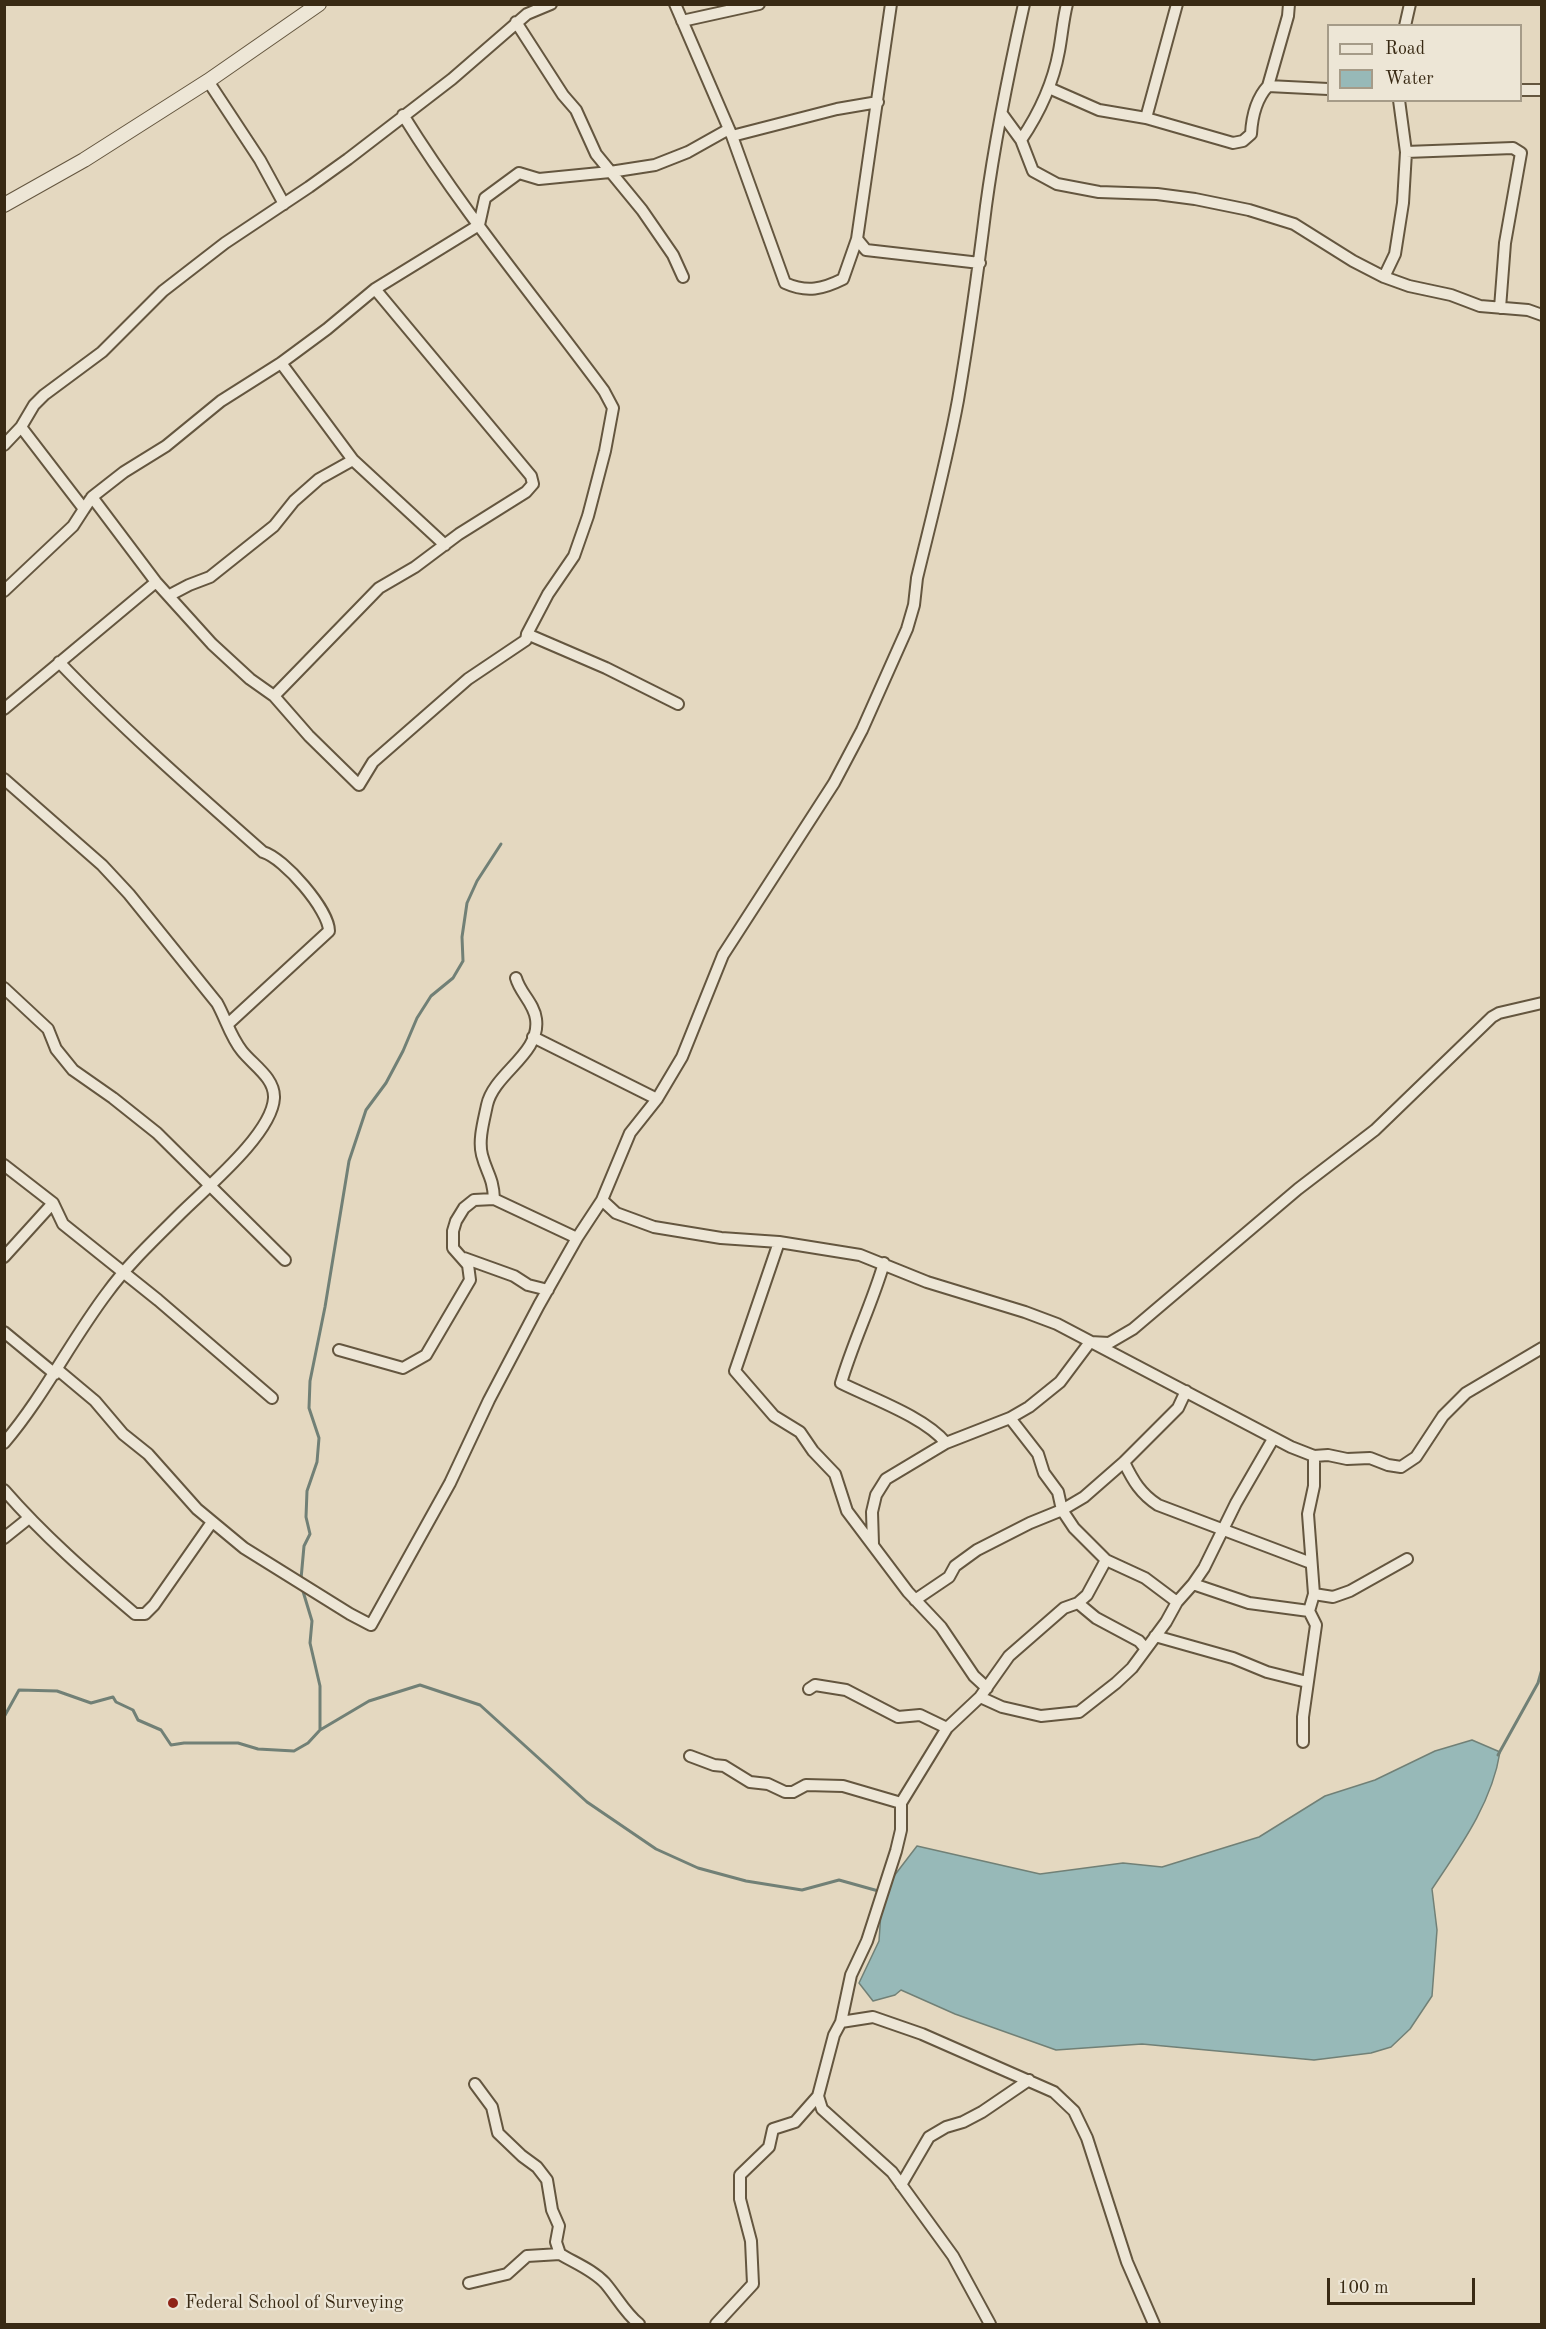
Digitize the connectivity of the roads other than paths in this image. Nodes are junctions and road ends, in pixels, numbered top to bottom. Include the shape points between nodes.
1 (319, 4) edge
2 (551, 4) edge
3 (675, 4) edge
4 (759, 4) edge
5 (891, 4) edge
6 (1024, 4) edge
7 (1067, 4) edge
8 (1177, 4) edge
9 (1289, 4) edge
10 (1410, 4) edge
11 (682, 21) junction
12 (516, 22) junction
13 (1405, 24) edge
14 (208, 81) junction
15 (1268, 86) junction
16 (1049, 88) junction
17 (1327, 89) edge
18 (1522, 90) edge
19 (1542, 90) edge
20 (878, 102) junction
21 (1399, 102) edge
22 (1002, 114) junction
23 (403, 115) junction
24 (1146, 118) junction
25 (731, 133) junction
26 (1021, 140) junction
27 (1406, 152) junction
28 (610, 172) junction
29 (284, 204) junction
30 (4, 205) edge
31 (479, 225) junction
32 (857, 239) junction
33 (980, 263) junction
34 (683, 277) dead end
35 (1384, 277) junction
36 (375, 290) junction
37 (1500, 308) junction
38 (1542, 315) edge
39 (281, 363) junction
40 (21, 427) junction
41 (4, 445) edge
42 (353, 460) junction
43 (92, 497) junction
44 (84, 509) junction
45 (445, 545) junction
46 (156, 582) junction
47 (4, 591) edge
48 (170, 595) junction
49 (527, 634) junction
50 (59, 662) junction
51 (274, 696) junction
52 (678, 704) dead end
53 (4, 709) edge
54 (4, 779) edge
55 (516, 978) dead end
56 (4, 988) edge
57 (1542, 1004) edge
58 (228, 1024) junction
59 (533, 1037) junction
60 (657, 1099) junction
61 (4, 1166) edge
62 (208, 1185) junction
63 (494, 1199) junction
64 (602, 1200) junction
65 (53, 1203) junction
66 (577, 1238) junction
67 (779, 1242) junction
68 (4, 1257) edge
69 (464, 1258) junction
70 (285, 1260) dead end
71 (884, 1263) junction
72 (124, 1273) junction
73 (548, 1290) junction
74 (4, 1332) edge
75 (1090, 1342) junction
76 (1542, 1347) edge
77 (339, 1350) dead end
78 (57, 1372) junction
79 (1186, 1391) junction
80 (272, 1398) dead end
81 (1010, 1418) junction
82 (1273, 1439) junction
83 (4, 1443) edge
84 (946, 1443) junction
85 (1314, 1455) junction
86 (1124, 1462) junction
87 (4, 1490) edge
88 (1062, 1510) junction
89 (29, 1518) junction
90 (212, 1522) junction
91 (1223, 1531) junction
92 (4, 1538) edge
93 (873, 1544) junction
94 (1407, 1559) dead end
95 (1106, 1560) junction
96 (1311, 1563) junction
97 (1193, 1584) junction
98 (1314, 1594) junction
99 (915, 1600) junction
100 (1177, 1602) junction
101 (1078, 1603) junction
102 (1309, 1611) junction
103 (1155, 1636) junction
104 (1145, 1648) junction
105 (1307, 1682) junction
106 (809, 1689) dead end
107 (983, 1693) junction
108 (947, 1728) junction
109 (1303, 1742) dead end
110 (690, 1756) dead end
111 (901, 1803) junction
112 (841, 2022) junction
113 (1029, 2080) junction
114 (475, 2084) dead end
115 (818, 2096) junction
116 (901, 2185) junction
117 (560, 2254) junction
118 (469, 2283) dead end
119 (639, 2325) edge
120 (716, 2325) edge
121 (990, 2325) edge
122 (1154, 2325) edge

1 - 14 street
2 - 12 street
3 - 11 street
4 - 11 street
5 - 20 street
6 - 22 street
7 - 16 street
8 - 24 street
9 - 15 street
10 - 13 street
11 - 25 street
12 - 23 street via 452,79
12 - 28 street via 576,110 596,154
14 - 29 street
14 - 30 street via 84,160
15 - 17 street
15 - 24 street via 1260,94 1251,120 1251,134 1243,141 1233,143
16 - 24 street via 1099,110
16 - 26 street
18 - 19 street
20 - 25 street
20 - 32 street
21 - 27 street
22 - 26 street
22 - 33 street
23 - 29 street
23 - 31 street
25 - 28 street via 655,165
25 - 32 street via 785,283 797,288 824,288 843,279
26 - 35 street via 1033,171 1057,184 1111,194 1195,199 1249,210 1294,224
27 - 35 street via 1395,254
27 - 37 street via 1513,148 1521,153 1505,243
28 - 31 street via 539,179 519,173 485,198
28 - 34 street via 642,210
29 - 40 street via 163,291 102,352 44,395
31 - 36 street
31 - 49 street via 604,390 613,408 588,516 574,556
32 - 33 street via 866,250
33 - 60 street via 957,402 907,629 834,783 723,955 682,1057
35 - 37 street via 1480,306
36 - 39 street
36 - 45 street via 534,481 526,492
37 - 38 street
39 - 42 street
39 - 43 street via 221,401 166,446
40 - 41 street
40 - 44 street
42 - 45 street
42 - 48 street via 319,479 274,526 210,577
43 - 44 street
43 - 46 street
44 - 47 street via 73,526
45 - 51 street via 379,588
46 - 48 street
46 - 50 street
48 - 51 street via 212,644
49 - 51 street via 526,640 477,671 373,762 359,785
49 - 52 street
50 - 53 street
50 - 58 street via 219,813 301,881 329,922 329,931
54 - 58 street via 102,865 129,894 217,1002
55 - 59 street via 535,1015
56 - 62 street via 48,1029 56,1049 73,1070 143,1121
57 - 75 street via 1492,1017 1375,1130 1298,1189 1133,1329 1109,1343
58 - 62 street via 242,1051 271,1084 274,1100 267,1118 241,1155
59 - 60 street
59 - 63 street via 488,1102 481,1143 482,1156 494,1183
60 - 64 street via 630,1133
61 - 65 street
62 - 70 street
62 - 72 street
63 - 66 street
63 - 69 street via 474,1200 456,1221 453,1248
64 - 66 street
64 - 67 street via 616,1213 654,1227
65 - 68 street
65 - 72 street via 63,1224
66 - 73 street
67 - 71 street via 860,1255
67 - 93 street via 735,1371 774,1416 800,1432 835,1474 847,1511
69 - 73 street
69 - 77 street via 470,1280 426,1355 402,1368
71 - 75 street via 927,1282 1057,1324
71 - 84 street via 841,1383 909,1415 938,1433
72 - 78 street via 93,1312
72 - 80 street
73 - 90 street via 450,1483 371,1625 244,1548
74 - 78 street
75 - 79 street
75 - 81 street via 1059,1382
76 - 85 street via 1466,1393 1443,1416 1416,1457 1401,1467 1370,1458
78 - 83 street
78 - 90 street via 95,1401
79 - 82 street
79 - 86 street via 1178,1408
81 - 84 street
81 - 88 street via 1038,1454 1044,1473 1058,1492
82 - 85 street
82 - 91 street
84 - 93 street via 886,1479 872,1512
85 - 96 street via 1314,1486 1308,1514
86 - 88 street via 1084,1497
86 - 91 street via 1144,1496
87 - 89 street
88 - 95 street
88 - 99 street via 977,1550 955,1566 949,1577
89 - 90 street via 135,1614 145,1614 154,1605
89 - 92 street
91 - 96 street
91 - 97 street
93 - 99 street
94 - 98 street via 1350,1591 1333,1597
95 - 100 street via 1145,1578
95 - 101 street via 1087,1595
96 - 98 street
97 - 100 street
97 - 102 street via 1250,1603
98 - 102 street
99 - 107 street via 941,1627
100 - 103 street
101 - 104 street
101 - 107 street via 1064,1608 1010,1656
102 - 105 street via 1316,1625
103 - 104 street
103 - 105 street
104 - 107 street via 1132,1668 1079,1712 1041,1716 1002,1707
105 - 109 street
106 - 108 street via 815,1685 846,1690 898,1717 920,1715
107 - 108 street
108 - 111 street
110 - 111 street via 724,1766 750,1782 768,1784 785,1792 806,1785 843,1786
111 - 112 street via 901,1830 867,1941 851,1976
112 - 113 street via 873,2017
112 - 115 street
113 - 116 street via 982,2112 929,2137
113 - 122 street via 1054,2092 1074,2111 1087,2138 1127,2262
114 - 117 street via 492,2107 498,2133 547,2180 559,2226 556,2242
115 - 116 street via 822,2109 892,2172
115 - 120 street via 795,2122 773,2129 770,2147 740,2175 740,2199 751,2241 753,2284
116 - 121 street via 953,2256
117 - 118 street via 527,2256 507,2274
117 - 119 street via 604,2282

